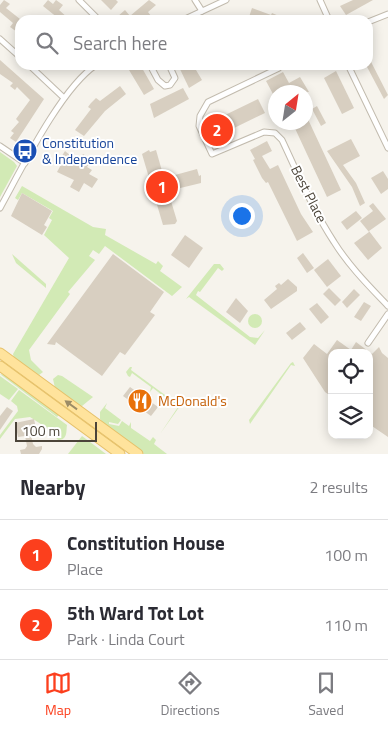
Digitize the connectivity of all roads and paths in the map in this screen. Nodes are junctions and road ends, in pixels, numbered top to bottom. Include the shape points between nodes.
1 (80, 0) edge
2 (196, 0) edge
3 (226, 0) edge
4 (320, 0) edge
5 (202, 11) junction
6 (388, 14) edge
7 (94, 15) edge
8 (194, 15) edge
9 (327, 15) edge
10 (373, 20) edge
11 (0, 39) edge
12 (15, 52) edge
13 (34, 70) edge
14 (89, 70) edge
15 (153, 70) edge
16 (171, 70) edge
17 (275, 70) edge
18 (350, 70) edge
19 (64, 98) junction
20 (0, 146) edge
21 (388, 148) edge
22 (25, 163) junction
23 (0, 208) edge
24 (388, 306) edge
25 (388, 314) edge
26 (368, 343) dead end
27 (0, 353) edge
28 (0, 366) edge
29 (120, 454) edge
30 (138, 454) edge

1 - 7 street
2 - 5 street
3 - 5 street
4 - 9 street
5 - 8 street
6 - 10 street
11 - 12 street
13 - 19 street
14 - 19 street
15 - 16 street via 166,86 175,78
17 - 24 street, Best Place via 208,102 200,116 199,126 212,154 264,132 275,133 282,140 334,243
18 - 21 street
19 - 22 street
20 - 22 street
22 - 23 street
25 - 26 street
30 -> 27 main road
28 - 29 main road

